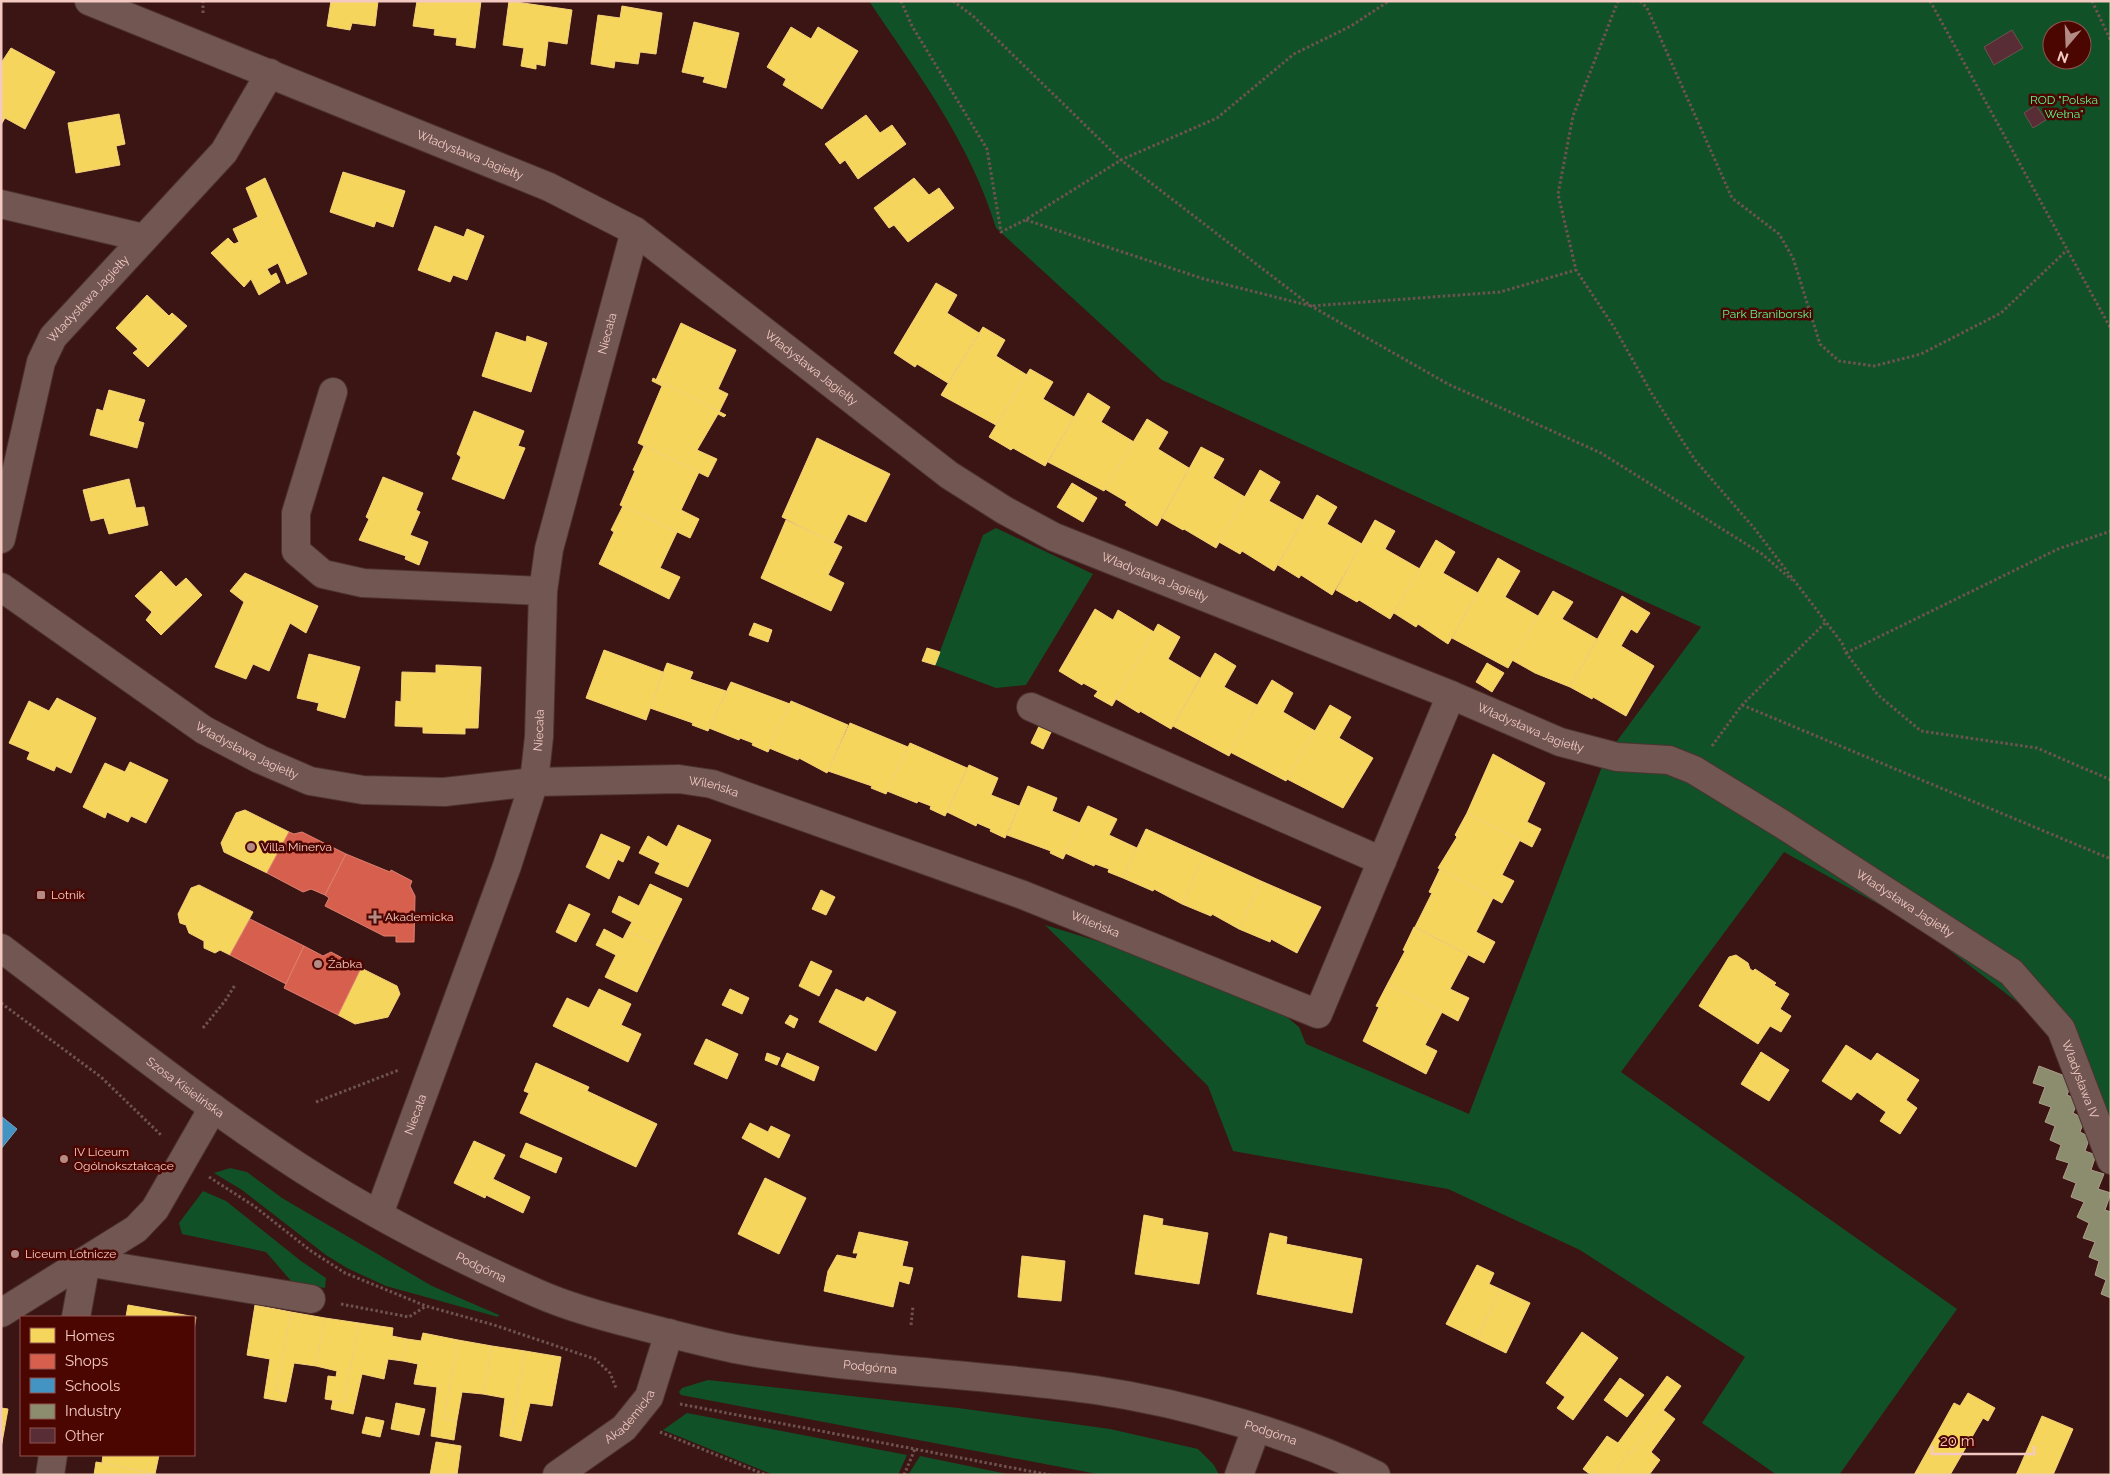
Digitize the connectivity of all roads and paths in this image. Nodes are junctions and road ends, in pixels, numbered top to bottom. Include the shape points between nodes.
1 (89, 1) edge
2 (901, 1) edge
3 (953, 1) edge
4 (1389, 1) edge
5 (1618, 1) edge
6 (1640, 1) edge
7 (1930, 1) edge
8 (2092, 1) edge
9 (2111, 41) edge
10 (270, 73) junction
11 (1121, 160) junction
12 (1, 204) edge
13 (1025, 220) junction
14 (635, 231) junction
15 (144, 238) junction
16 (2067, 250) junction
17 (1576, 270) junction
18 (1311, 306) junction
19 (2111, 330) edge
20 (333, 392) dead end
21 (2111, 531) edge
22 (1, 539) edge
23 (1798, 586) junction
24 (1, 587) edge
25 (543, 590) junction
26 (1826, 622) junction
27 (1846, 652) junction
28 (1451, 695) junction
29 (1742, 705) junction
30 (1031, 707) dead end
31 (1694, 770) junction
32 (2111, 780) edge
33 (534, 782) junction
34 (2111, 859) edge
35 (1382, 861) junction
36 (1, 948) edge
37 (235, 985) dead end
38 (1, 1003) edge
39 (203, 1028) dead end
40 (2061, 1029) joint
41 (402, 1068) dead end
42 (316, 1102) dead end
43 (213, 1108) junction
44 (166, 1142) dead end
45 (2111, 1160) edge
46 (208, 1176) dead end
47 (380, 1214) junction
48 (86, 1262) junction
49 (311, 1298) joint
50 (426, 1306) junction
51 (913, 1306) dead end
52 (1, 1314) edge
53 (76, 1316) edge
54 (911, 1325) dead end
55 (669, 1334) junction
56 (620, 1389) dead end
57 (674, 1403) dead end
58 (684, 1405) junction
59 (677, 1411) dead end
60 (663, 1424) dead end
61 (1256, 1429) junction
62 (915, 1449) junction
63 (53, 1456) edge
64 (572, 1470) edge
65 (50, 1475) edge
66 (766, 1475) edge
67 (904, 1475) edge
68 (1050, 1475) edge
69 (1239, 1475) edge
70 (1376, 1475) edge

1 - 10 street, Władysława Jagiełły
2 - 13 path via 912,26 987,149 1001,232
3 - 11 path via 973,16
4 - 11 path via 1351,26 1294,54 1217,118
5 - 17 path via 1573,116 1558,194
6 - 16 path via 1647,8 1732,198 1779,234 1793,258 1820,344 1839,361 1874,366 1921,354 2001,313
7 - 16 path
8 - 9 path
10 - 14 street, Władysława Jagiełły via 549,187
10 - 15 street, Władysława Jagiełły via 224,152
11 - 13 path
11 - 18 path
12 - 15 street
13 - 18 path via 1204,279
14 - 25 street, Niecała via 549,549
14 - 28 street, Władysława Jagiełły via 949,475 1004,510 1054,537
15 - 22 street, Władysława Jagiełły via 54,336 41,362
16 - 19 path
17 - 18 path via 1500,292
17 - 23 path via 1695,460 1754,528
18 - 23 path via 1448,384 1601,453 1762,554
20 - 25 street via 296,513 296,551 324,574 363,583
21 - 27 path via 2058,549
23 - 26 path
24 - 33 street, Władysława Jagiełły via 204,730 310,781 363,790 444,792
25 - 33 street, Niecała via 539,737
26 - 27 path
26 - 29 path
27 - 32 path via 1878,695 1921,731 2037,748
28 - 31 street, Władysława Jagiełły via 1560,742 1617,757 1668,760
28 - 35 street, Wileńska
29 - 31 path
29 - 34 path
30 - 35 street
31 - 40 street, Władysława Jagiełły via 2011,972
33 - 35 street, Wileńska via 679,779 712,784 1023,895 1318,1014
33 - 47 street, Niecała via 507,866
36 - 43 street, Szosa Kisielińska
37 - 39 path
38 - 44 path via 101,1076
40 - 45 street, Władysława IV
41 - 42 path
43 - 47 street, Szosa Kisielińska via 301,1168
43 - 48 street via 155,1209 136,1229
46 - 50 path via 254,1206 311,1252 345,1273
47 - 55 street, Podgórna via 458,1258 541,1295
48 - 49 street
48 - 52 street
48 - 53 street
49 - 50 path via 409,1317
50 - 56 path via 595,1359 610,1372 615,1388
51 - 54 path
55 - 61 street, Podgórna via 735,1349 810,1360 1104,1391 1207,1414
55 - 64 street, Akademicka via 649,1397 624,1428
57 - 58 path
58 - 59 path
58 - 62 path
60 - 66 path via 656,1430
61 - 69 street
61 - 70 street, Podgórna via 1341,1458
62 - 67 path
62 - 68 path
63 - 65 street

